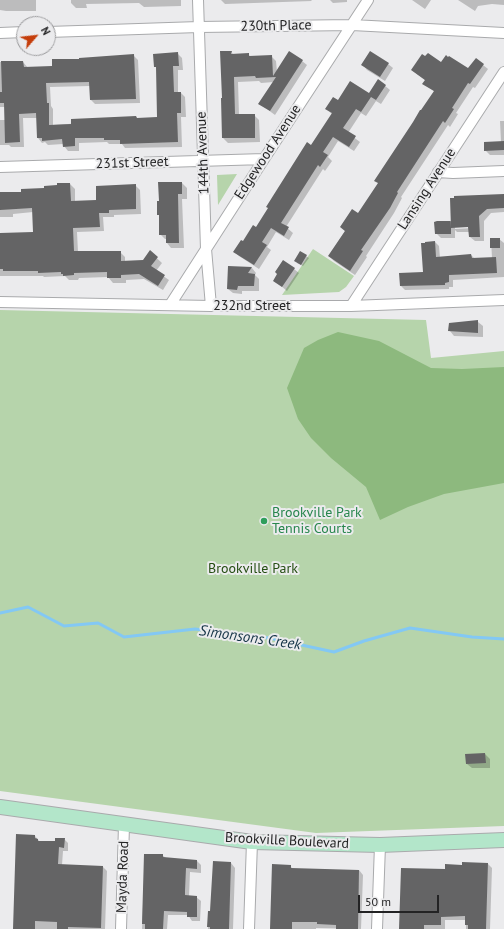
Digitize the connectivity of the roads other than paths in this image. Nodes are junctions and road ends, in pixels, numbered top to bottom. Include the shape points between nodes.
1 (198, 0) edge
2 (368, 0) edge
3 (352, 25) junction
4 (199, 27) junction
5 (16, 32) edge
6 (56, 32) edge
7 (0, 33) edge
8 (504, 33) edge
9 (504, 72) edge
10 (264, 159) junction
11 (203, 161) junction
12 (0, 167) edge
13 (504, 171) edge
14 (438, 172) junction
15 (206, 249) junction
16 (504, 300) edge
17 (0, 302) edge
18 (170, 305) junction
19 (211, 306) junction
20 (351, 306) junction
21 (0, 807) edge
22 (124, 825) junction
23 (504, 840) edge
24 (252, 842) junction
25 (380, 845) junction
26 (121, 929) edge
27 (249, 929) edge
28 (377, 929) edge

1 - 4 street, 144th Avenue
2 - 3 street, Edgewood Avenue
3 - 4 street, 230th Place
3 - 8 street, 230th Place
3 - 10 street, Edgewood Avenue
4 - 6 street, 230th Place
4 - 11 street, 144th Avenue
5 - 7 street
9 - 14 street, Lansing Avenue
10 - 11 street, 231st Street
10 - 15 street, Edgewood Avenue
11 - 12 street, 231st Street
11 - 15 street, 144th Avenue
13 - 14 street
14 - 20 street, Lansing Avenue
15 - 18 street, Edgewood Avenue
15 - 19 street, 144th Avenue
16 - 20 street, 232nd Street
17 - 18 street, 232nd Street
18 - 19 street, 232nd Street
19 - 20 street, 232nd Street
21 - 22 street, Brookville Boulevard
22 - 24 street, Brookville Boulevard
22 - 26 street, Mayda Road
23 - 25 street, Brookville Boulevard
24 - 25 street, Brookville Boulevard
24 - 27 street
25 - 28 street

